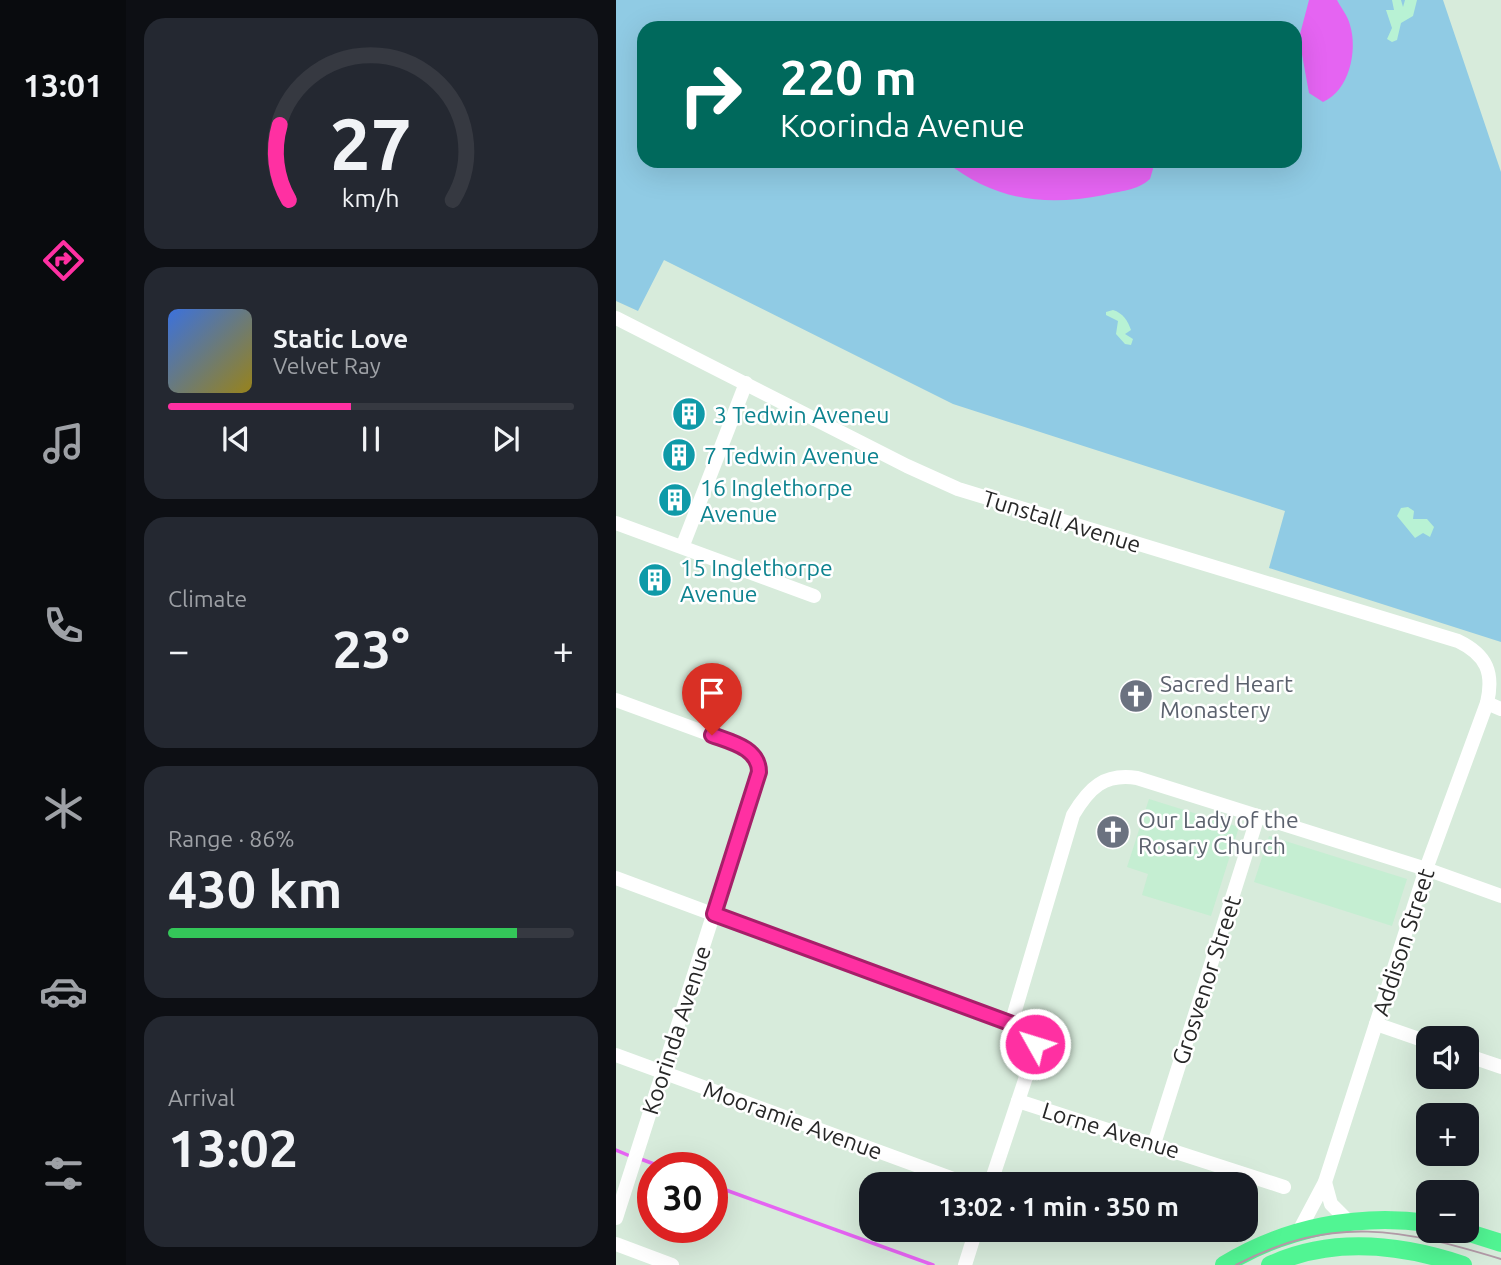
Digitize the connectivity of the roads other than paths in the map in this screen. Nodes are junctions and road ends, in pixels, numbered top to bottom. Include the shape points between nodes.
1 (616, 318) edge
2 (746, 383) junction
3 (616, 523) edge
4 (683, 545) junction
5 (814, 596) dead end
6 (616, 700) edge
7 (1494, 706) edge
8 (1258, 816) junction
9 (1426, 869) junction
10 (616, 878) edge
11 (1501, 896) edge
12 (714, 914) junction
13 (1011, 1024) junction
14 (1376, 1024) junction
15 (1416, 1038) edge
16 (616, 1055) edge
17 (1479, 1059) edge
18 (1501, 1067) edge
19 (662, 1072) junction
20 (1018, 1101) junction
21 (1154, 1144) junction
22 (935, 1172) edge
23 (994, 1172) edge
24 (1325, 1182) junction
25 (1284, 1187) dead end
26 (616, 1218) edge
27 (1416, 1222) edge
28 (1350, 1223) junction
29 (1299, 1231) junction
30 (1479, 1236) edge
31 (972, 1242) edge
32 (1501, 1243) edge
33 (616, 1244) edge
34 (1405, 1257) edge
35 (672, 1265) edge
36 (965, 1265) edge
37 (1224, 1265) edge
38 (1270, 1265) edge
39 (1463, 1265) edge

1 - 2 street, Tunstall Avenue
2 - 4 street
2 - 7 street, Tunstall Avenue via 958,489 1458,641 1482,655
3 - 4 street
4 - 5 street
6 - 12 street, Koorinda Avenue via 736,744 759,761
7 - 9 street, Addison Street
8 - 9 street
8 - 13 street via 1137,778 1108,778 1091,788 1082,799 1070,851 1054,885
8 - 21 street, Grosvenor Street
9 - 11 street
9 - 14 street, Addison Street
10 - 12 street
12 - 13 street
12 - 19 street, Koorinda Avenue
13 - 20 street via 1032,1033 1035,1044
14 - 15 street
14 - 24 street, Addison Street
16 - 19 street, Mooramie Avenue
17 - 18 street
19 - 22 street, Mooramie Avenue
19 - 26 street, Koorinda Avenue
20 - 21 street, Lorne Avenue
20 - 23 street
21 - 25 street, Lorne Avenue
24 - 28 street via 1331,1204
24 - 29 street, Addison Street
27 - 28 main road
28 - 29 main road
29 - 37 main road
30 - 32 main road
31 - 36 street
33 - 35 street
34 - 38 main road via 1366,1245 1329,1248
34 - 39 main road

